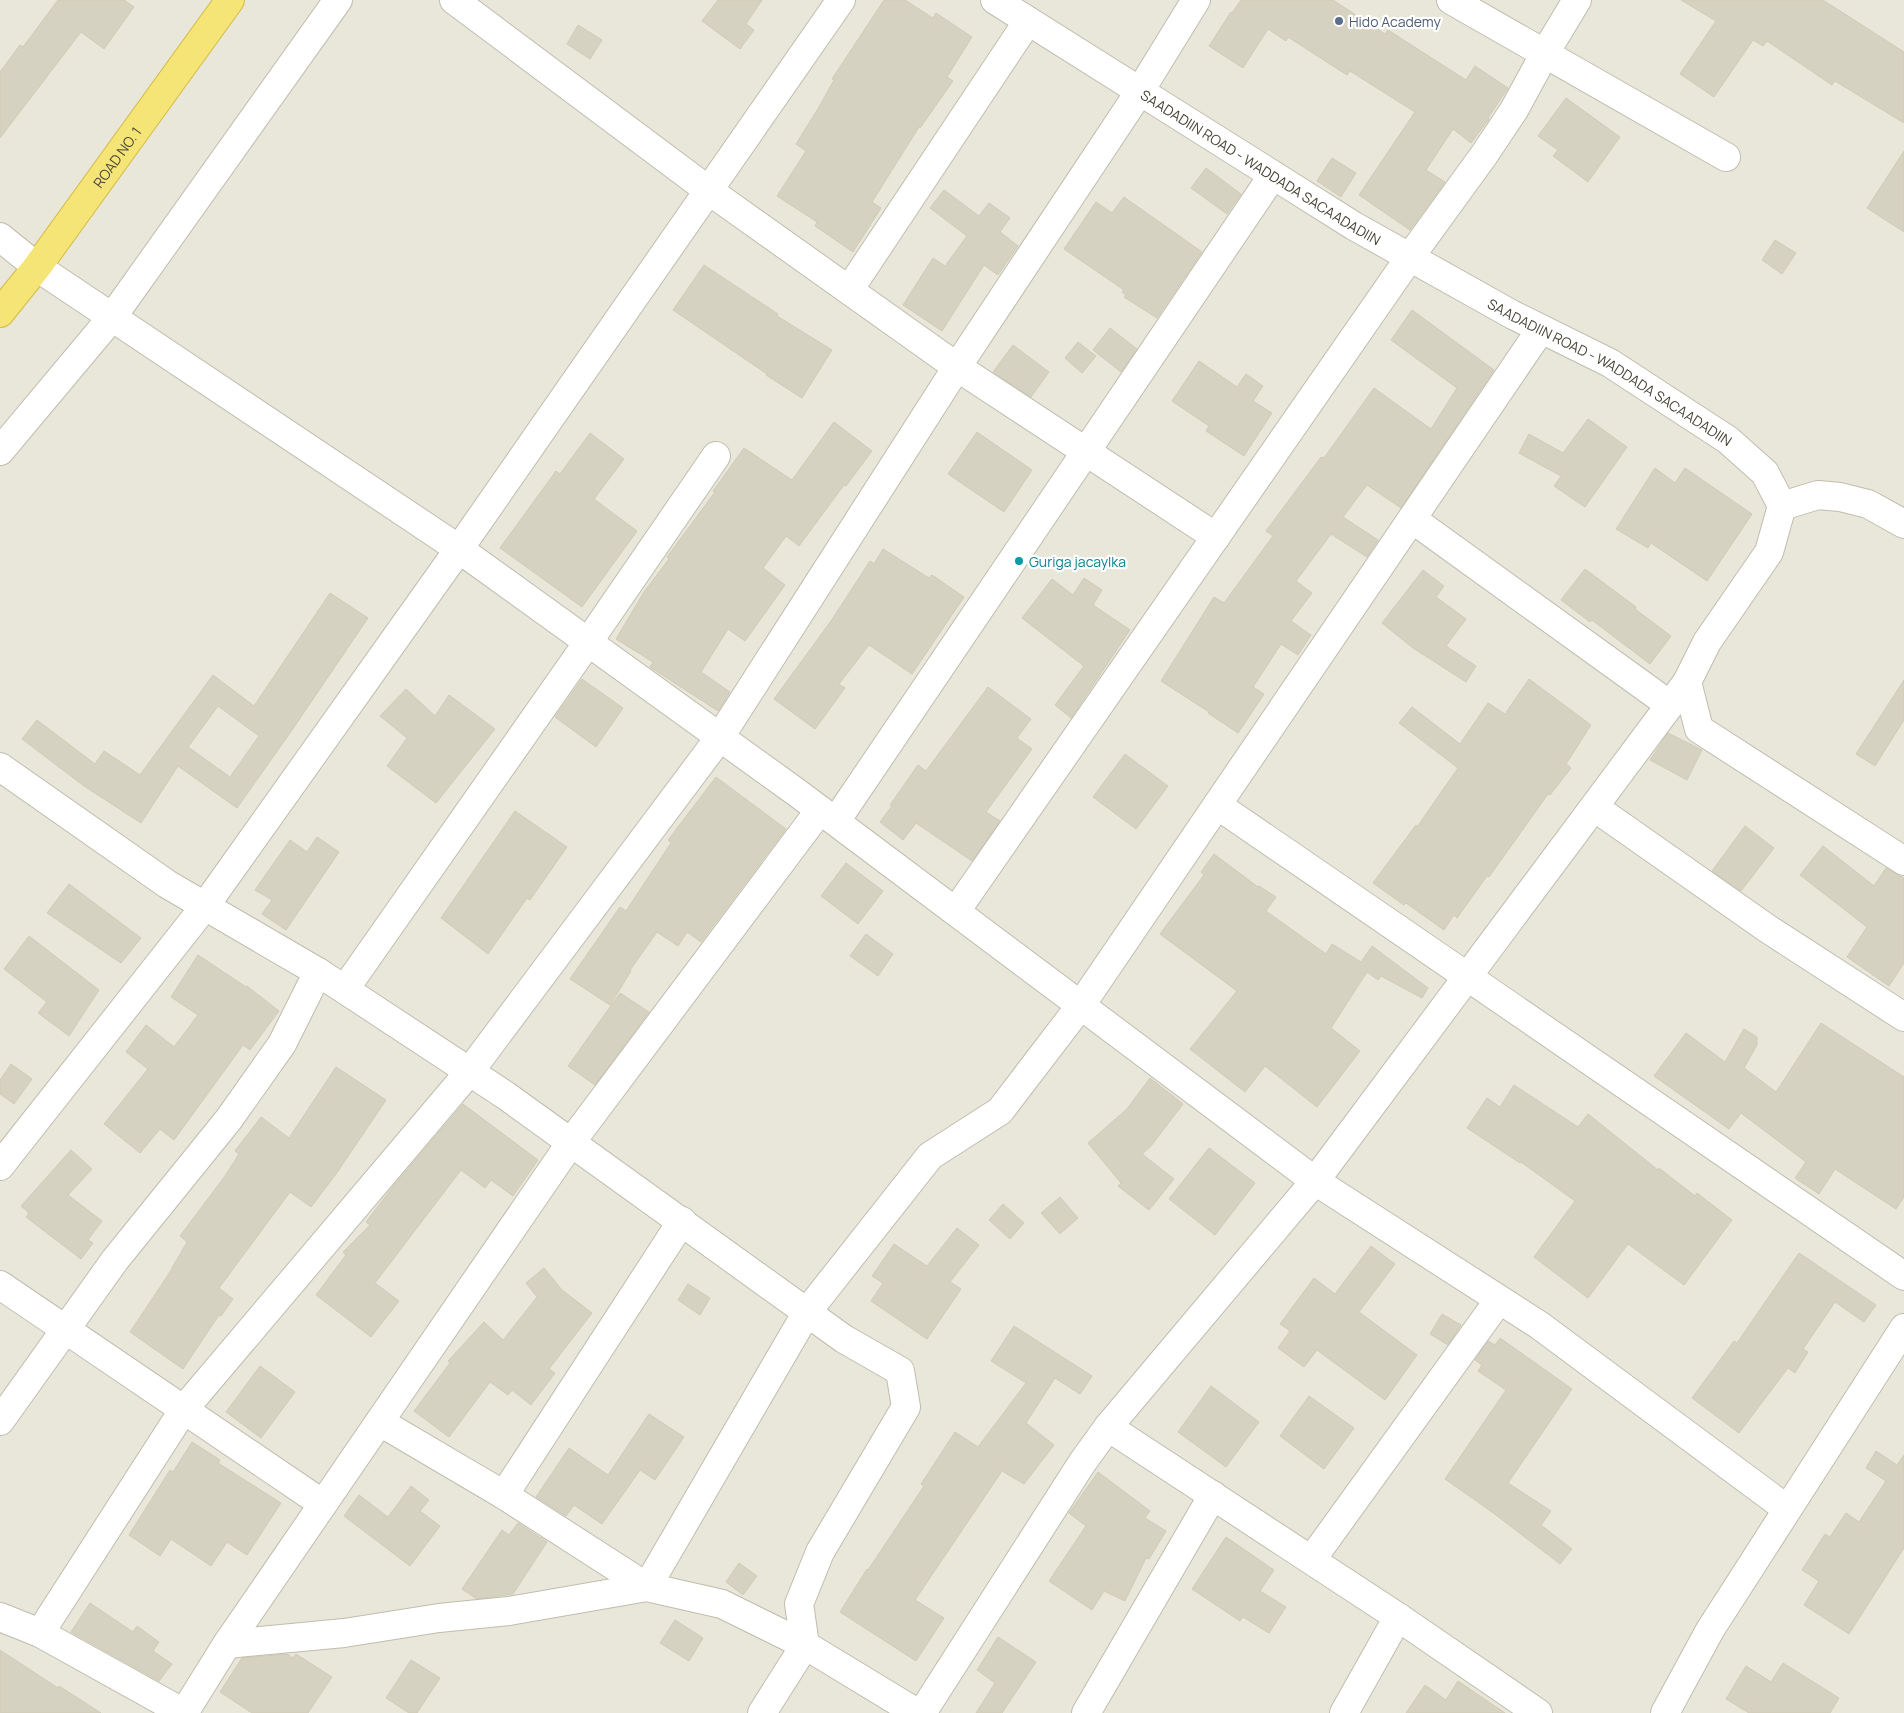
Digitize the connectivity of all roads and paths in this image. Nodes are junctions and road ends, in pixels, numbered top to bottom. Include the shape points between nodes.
1 (230, 0) edge
2 (338, 0) edge
3 (454, 0) edge
4 (841, 0) edge
5 (995, 0) edge
6 (1196, 0) edge
7 (1451, 0) edge
8 (1577, 0) edge
9 (1028, 21) junction
10 (1545, 53) junction
11 (1140, 91) junction
12 (1726, 157) dead end
13 (1274, 175) junction
14 (708, 190) junction
15 (0, 237) edge
16 (1410, 257) junction
17 (37, 267) junction
18 (849, 290) junction
19 (0, 313) edge
20 (112, 316) junction
21 (1541, 329) junction
22 (957, 367) junction
23 (0, 451) edge
24 (1086, 451) junction
25 (716, 456) dead end
26 (1782, 506) junction
27 (1412, 519) junction
28 (1904, 524) edge
29 (1216, 537) junction
30 (458, 549) junction
31 (588, 642) junction
32 (1687, 682) junction
33 (1670, 705) junction
34 (720, 737) junction
35 (0, 766) edge
36 (1218, 805) junction
37 (1594, 807) junction
38 (828, 816) junction
39 (1904, 861) edge
40 (205, 906) junction
41 (956, 911) junction
42 (318, 972) junction
43 (1467, 977) junction
44 (345, 989) junction
45 (1081, 1006) junction
46 (1904, 1017) edge
47 (470, 1071) junction
48 (572, 1141) junction
49 (0, 1166) edge
50 (1314, 1181) junction
51 (682, 1221) junction
52 (1904, 1276) edge
53 (0, 1285) edge
54 (1499, 1300) junction
55 (807, 1312) junction
56 (66, 1330) junction
57 (1903, 1333) edge
58 (184, 1410) junction
59 (0, 1421) edge
60 (380, 1422) junction
61 (1108, 1427) junction
62 (504, 1495) junction
63 (1213, 1495) junction
64 (323, 1504) junction
65 (1787, 1509) junction
66 (1312, 1559) junction
67 (647, 1586) junction
68 (0, 1616) edge
69 (1398, 1617) junction
70 (40, 1633) junction
71 (227, 1644) junction
72 (805, 1645) junction
73 (184, 1713) edge
74 (762, 1713) edge
75 (917, 1713) edge
76 (922, 1713) edge
77 (1086, 1713) edge
78 (1344, 1713) edge
79 (1538, 1713) edge
80 (1665, 1713) edge

1 - 17 highway, ROAD NO. 1
2 - 20 street
3 - 14 street
4 - 14 street
5 - 9 street, SAADADIIN ROAD - WADDADA SACAADADIIN
6 - 11 street
7 - 10 street
8 - 10 street
9 - 11 street, SAADADIIN ROAD - WADDADA SACAADADIIN
9 - 18 street
10 - 12 street
10 - 16 street via 1514,110
11 - 13 street, SAADADIIN ROAD - WADDADA SACAADADIIN
11 - 22 street
13 - 16 street, SAADADIIN ROAD - WADDADA SACAADADIIN
13 - 24 street
14 - 18 street
14 - 30 street
15 - 17 street
16 - 21 street, SAADADIIN ROAD - WADDADA SACAADADIIN
16 - 29 street
17 - 19 highway, ROAD NO. 1
17 - 20 street
18 - 22 street
20 - 23 street
20 - 30 street
21 - 26 street, SAADADIIN ROAD - WADDADA SACAADADIIN via 1610,363 1728,440 1766,472
21 - 27 street
22 - 24 street
22 - 34 street
24 - 29 street
24 - 38 street
25 - 31 street
26 - 28 street via 1818,495 1840,497 1868,504
26 - 32 street via 1769,552 1707,642
27 - 33 street
27 - 36 street
29 - 41 street
30 - 31 street
30 - 40 street
31 - 34 street
31 - 44 street
32 - 33 street
32 - 39 street via 1699,729
33 - 37 street
34 - 38 street
34 - 47 street
35 - 40 street via 167,884
36 - 43 street
36 - 45 street
37 - 43 street
37 - 46 street via 1768,929
38 - 41 street
38 - 48 street
40 - 42 street
40 - 49 street
41 - 45 street
42 - 44 street
42 - 56 street via 282,1044 235,1111 116,1260
43 - 50 street
43 - 52 street
44 - 47 street
45 - 50 street
45 - 55 street via 1000,1111 930,1156
47 - 48 street
47 - 58 street
48 - 51 street
48 - 60 street
50 - 54 street
50 - 61 street
51 - 55 street
51 - 62 street
53 - 56 street
54 - 65 street via 1539,1325
54 - 66 street
55 - 67 street
55 - 72 street via 844,1339 900,1371 906,1406 820,1552 799,1604
56 - 58 street
56 - 59 street
57 - 65 street
58 - 64 street
58 - 70 street
60 - 62 street
60 - 64 street
61 - 63 street
61 - 76 street
62 - 67 street
63 - 66 street
63 - 77 street
64 - 71 street
65 - 80 street via 1710,1630
66 - 69 street
67 - 71 street via 510,1611 344,1633
67 - 72 street via 722,1604
68 - 70 street
69 - 78 street
69 - 79 street
70 - 73 street
71 - 73 street
72 - 74 street
72 - 75 street

